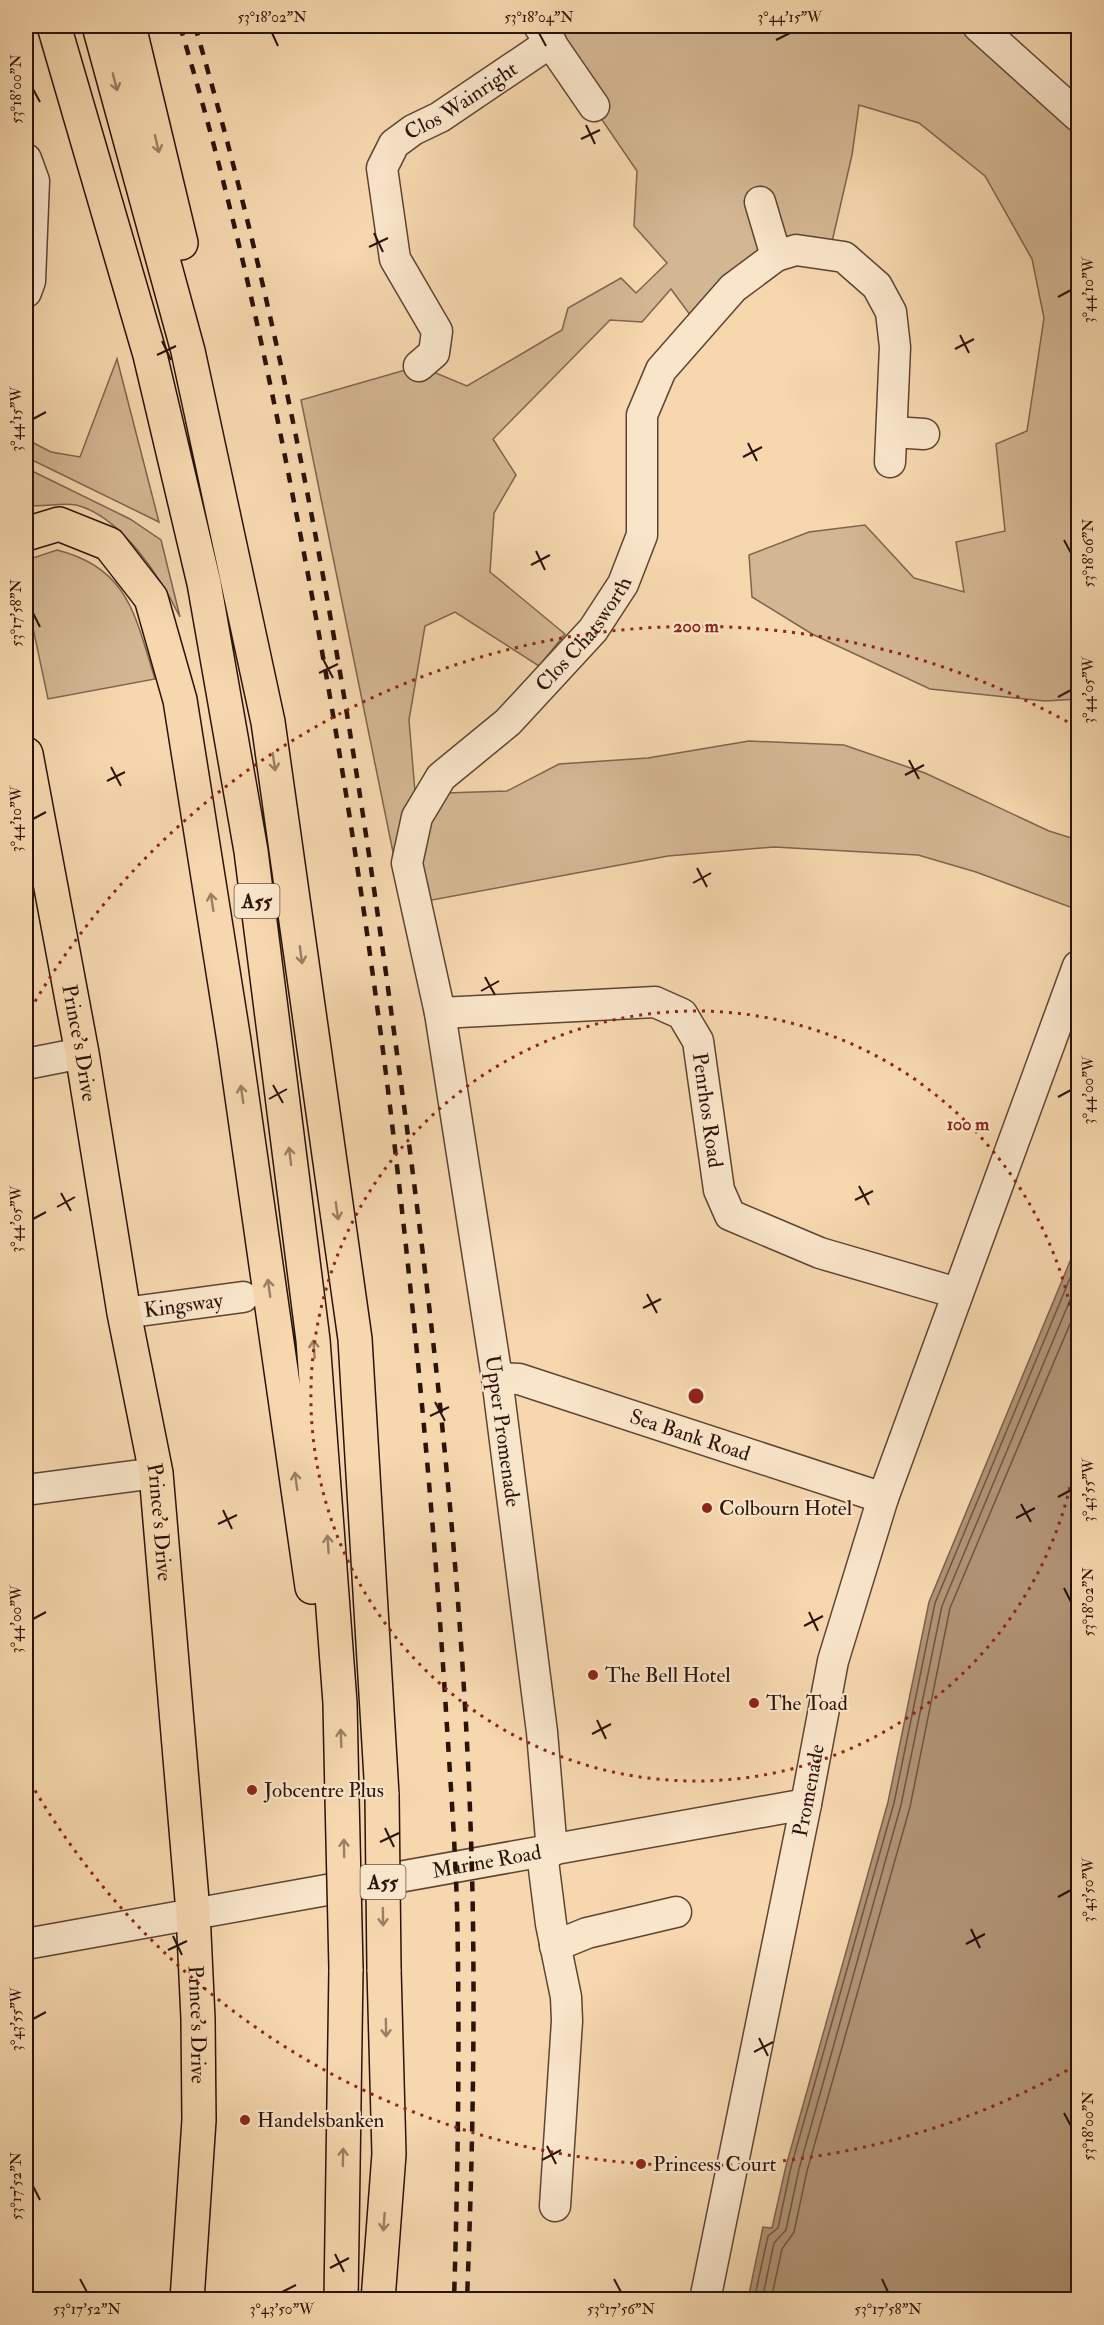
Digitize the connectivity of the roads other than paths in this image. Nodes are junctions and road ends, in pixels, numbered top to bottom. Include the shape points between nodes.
1 (54, 26) edge
2 (99, 26) edge
3 (129, 26) edge
4 (978, 26) edge
5 (545, 34) edge
6 (594, 106) dead end
7 (1078, 116) edge
8 (26, 159) edge
9 (760, 202) dead end
10 (776, 256) junction
11 (26, 292) edge
12 (419, 366) dead end
13 (893, 432) junction
14 (924, 434) dead end
15 (890, 462) dead end
16 (26, 534) edge
17 (268, 722) junction
18 (26, 754) edge
19 (1078, 966) edge
20 (440, 1013) junction
21 (82, 1053) junction
22 (26, 1064) edge
23 (957, 1293) junction
24 (243, 1297) dead end
25 (124, 1313) junction
26 (497, 1378) junction
27 (156, 1473) junction
28 (26, 1490) edge
29 (883, 1498) junction
30 (340, 1703) junction
31 (806, 1804) junction
32 (547, 1852) junction
33 (193, 1912) junction
34 (675, 1912) dead end
35 (26, 1944) edge
36 (555, 1946) junction
37 (555, 2206) dead end
38 (187, 2300) edge
39 (341, 2300) edge
40 (378, 2300) edge
41 (705, 2300) edge

30 -> 1 main road, A55 via 313,1340 251,851 204,582 153,366
2 -> 17 main road, A55 via 188,351
3 -> 17 main road via 203,338
4 - 7 street
5 - 6 street, Clos Wainright
5 - 12 street, Clos Wainright via 440,117 394,144 382,168 396,259 437,331 434,353
8 - 11 street via 34,181 30,281
9 - 10 street
10 - 13 street, Clos Chatsworth via 796,250 844,257 877,286 893,324
10 - 20 street, Clos Chatsworth via 733,288 661,370 642,415 642,535 624,584 593,630 508,722 441,777 417,817 407,863
13 - 14 street
13 - 15 street, Clos Chatsworth
30 -> 16 main road via 309,1573 234,1041 180,700 151,598 109,544 59,524
17 -> 40 main road, A55, bridge via 355,1339 382,1795 389,2154
18 - 21 main road, Prince's Drive
19 - 23 street, Promenade
20 - 23 street, Penrhos Road via 655,1002 682,1014 698,1041 719,1190 730,1215 820,1253
20 - 26 street, Upper Promenade
21 - 22 street
21 - 25 main road, Prince's Drive
23 - 29 street, Promenade
24 - 25 street, Kingsway
25 - 27 main road, Prince's Drive
26 - 29 street, Sea Bank Road via 519,1379
26 - 32 street, Upper Promenade via 542,1732
27 - 28 street
27 - 33 main road, Prince's Drive
29 - 31 street, Promenade via 832,1661
39 -> 30 main road, A55, bridge via 346,1969
31 - 32 street, Marine Road
31 - 41 street, Promenade
32 - 33 street, Marine Road
32 - 36 street, Upper Promenade
33 - 35 street, Marine Road
33 - 38 main road, Prince's Drive via 199,2120
34 - 36 street
36 - 37 street, Upper Promenade via 567,2021

